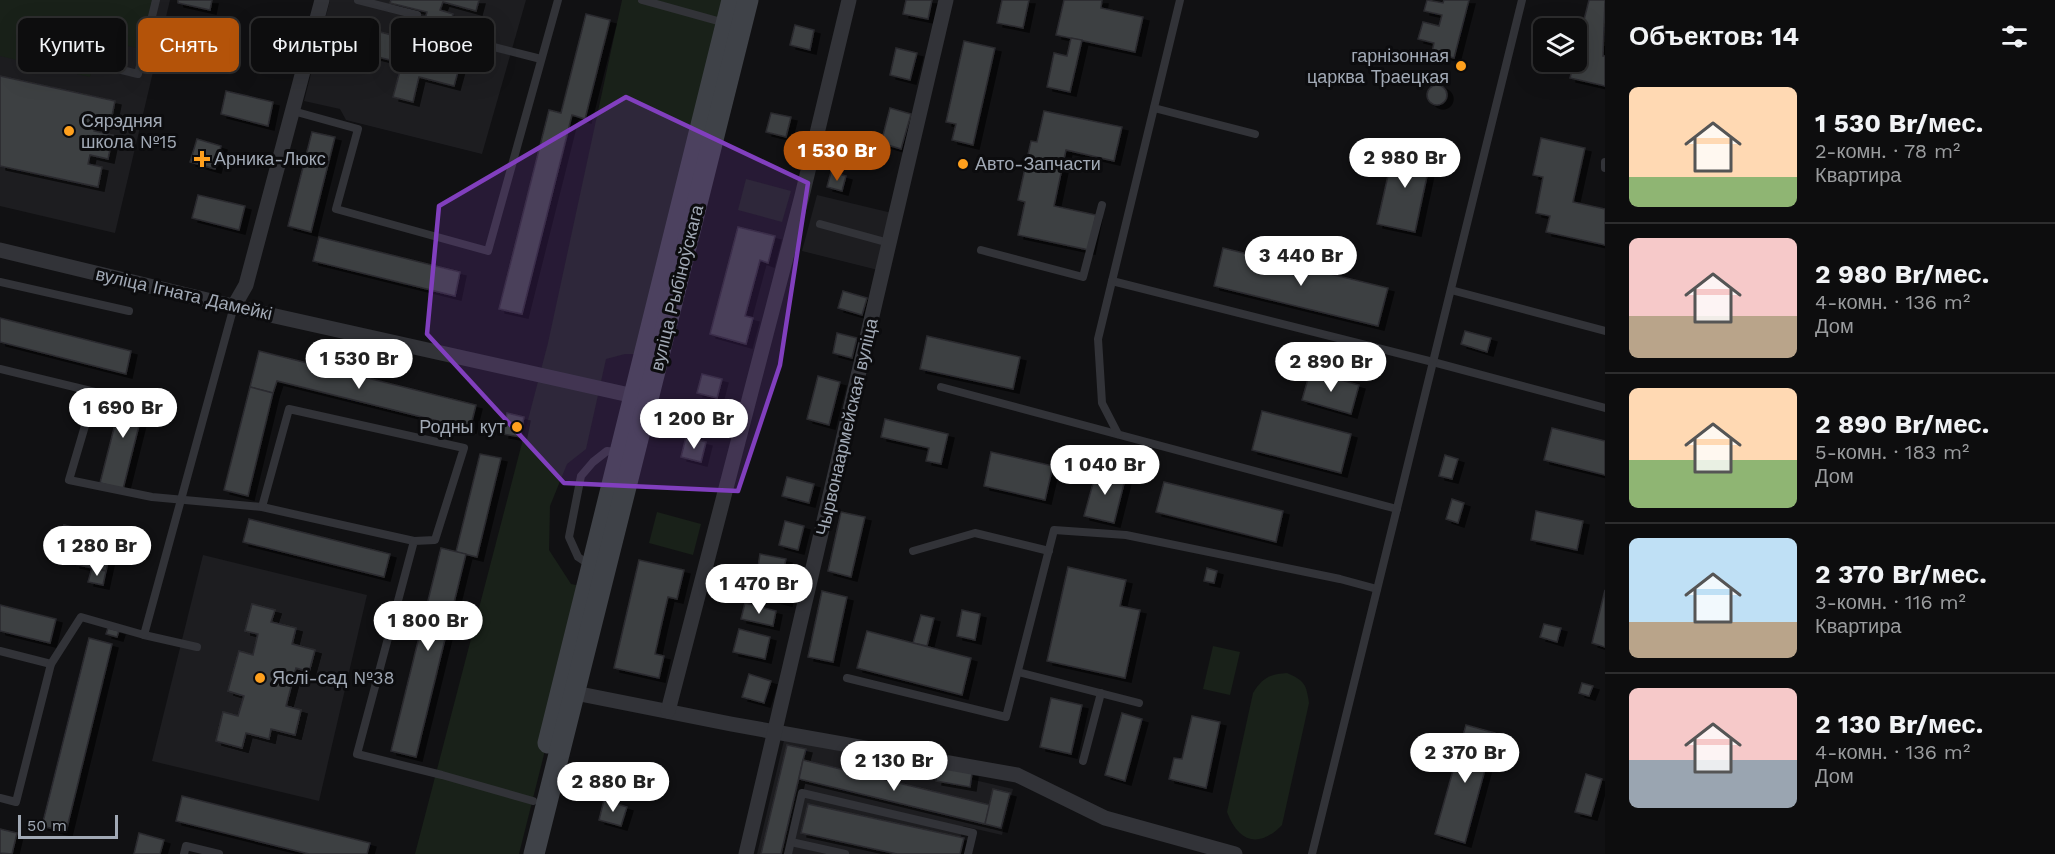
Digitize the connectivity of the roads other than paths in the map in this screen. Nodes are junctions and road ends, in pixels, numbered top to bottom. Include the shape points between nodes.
1 (156, 0) edge
2 (322, 0) edge
3 (358, 0) edge
4 (558, 0) edge
5 (642, 0) edge
6 (732, 0) edge
7 (748, 0) edge
8 (849, 0) edge
9 (946, 0) edge
10 (1180, 0) edge
11 (1522, 0) edge
12 (417, 15) dead end
13 (727, 23) junction
14 (494, 47) edge
15 (541, 59) junction
16 (126, 71) edge
17 (1154, 108) junction
18 (293, 111) junction
19 (1255, 134) dead end
20 (1605, 162) edge
21 (1605, 168) edge
22 (1102, 205) dead end
23 (820, 224) dead end
24 (889, 243) junction
25 (0, 250) edge
26 (981, 250) dead end
27 (1112, 281) junction
28 (0, 282) edge
29 (1450, 290) junction
30 (234, 306) junction
31 (129, 311) dead end
32 (1605, 331) edge
33 (1433, 362) junction
34 (0, 369) edge
35 (941, 387) dead end
36 (641, 398) junction
37 (1605, 408) edge
38 (1118, 434) junction
39 (628, 453) junction
40 (181, 501) junction
41 (262, 507) junction
42 (1397, 509) junction
43 (414, 541) junction
44 (913, 551) dead end
45 (1049, 551) junction
46 (591, 566) junction
47 (1377, 589) junction
48 (144, 635) junction
49 (196, 647) dead end
50 (0, 651) edge
51 (51, 664) junction
52 (1018, 672) junction
53 (847, 678) dead end
54 (575, 693) junction
55 (1101, 693) junction
56 (1139, 703) dead end
57 (668, 711) junction
58 (776, 731) junction
59 (1083, 761) dead end
60 (0, 798) edge
61 (533, 801) junction
62 (791, 842) junction
63 (184, 854) edge
64 (219, 854) edge
65 (520, 854) edge
66 (534, 854) edge
67 (746, 854) edge
68 (788, 854) edge
69 (841, 854) edge
70 (968, 854) edge
71 (1234, 854) edge
72 (1312, 854) edge

1 - 16 lane via 138,74
2 - 18 street
3 - 12 lane
4 - 15 lane
5 - 13 lane
6 - 13 main road, вуліца Рыбіноўскага
7 - 36 main road, вуліца Рыбіноўскага
8 - 57 street
9 - 24 street, Чырвонаармейская вуліца
10 - 17 lane
11 - 29 lane
13 - 36 main road, вуліца Рыбіноўскага
14 - 15 lane
15 - 18 lane via 488,251 336,209 358,129
17 - 19 lane
17 - 27 lane
18 - 30 street via 246,285
20 - 21 lane
22 - 26 lane via 1083,277
23 - 24 lane
24 - 58 street, Чырвонаармейская вуліца
25 - 30 street, вуліца Ігната Дамейкі
27 - 33 lane
27 - 38 lane via 1098,339 1102,403
28 - 31 lane
29 - 32 lane
29 - 33 lane
30 - 36 street, вуліца Ігната Дамейкі
30 - 40 lane
33 - 37 lane
33 - 42 lane
34 - 40 lane via 95,392 69,480
35 - 38 lane
36 - 39 main road, вуліца Рыбіноўскага
38 - 42 lane
39 - 46 main road, вуліца Рыбіноўскага
39 - 46 lane via 607,451 581,476 569,537 578,557
39 - 54 main road, вуліца Рыбіноўскага
40 - 41 lane
40 - 48 lane
41 - 43 lane
41 - 43 lane via 289,409 464,448 435,540
42 - 47 lane
43 - 61 lane via 357,754
44 - 45 lane via 975,533
45 - 47 lane via 1054,530 1126,535
45 - 52 lane
46 - 61 main road, вуліца Рыбіноўскага
47 - 72 lane
48 - 49 lane
48 - 51 lane via 81,617
50 - 51 lane
51 - 60 lane via 16,802
52 - 53 lane via 1006,717
52 - 55 lane
54 - 57 street
54 - 66 main road, вуліца Рыбіноўскага
55 - 56 lane
55 - 59 lane
57 - 58 street
58 - 67 street, Чырвонаармейская вуліца
58 - 71 street via 1017,775 1105,818
61 - 65 main road, вуліца Рыбіноўскага
62 - 68 lane
62 - 69 lane
62 - 70 lane via 802,793 973,833
63 - 64 lane via 186,846

